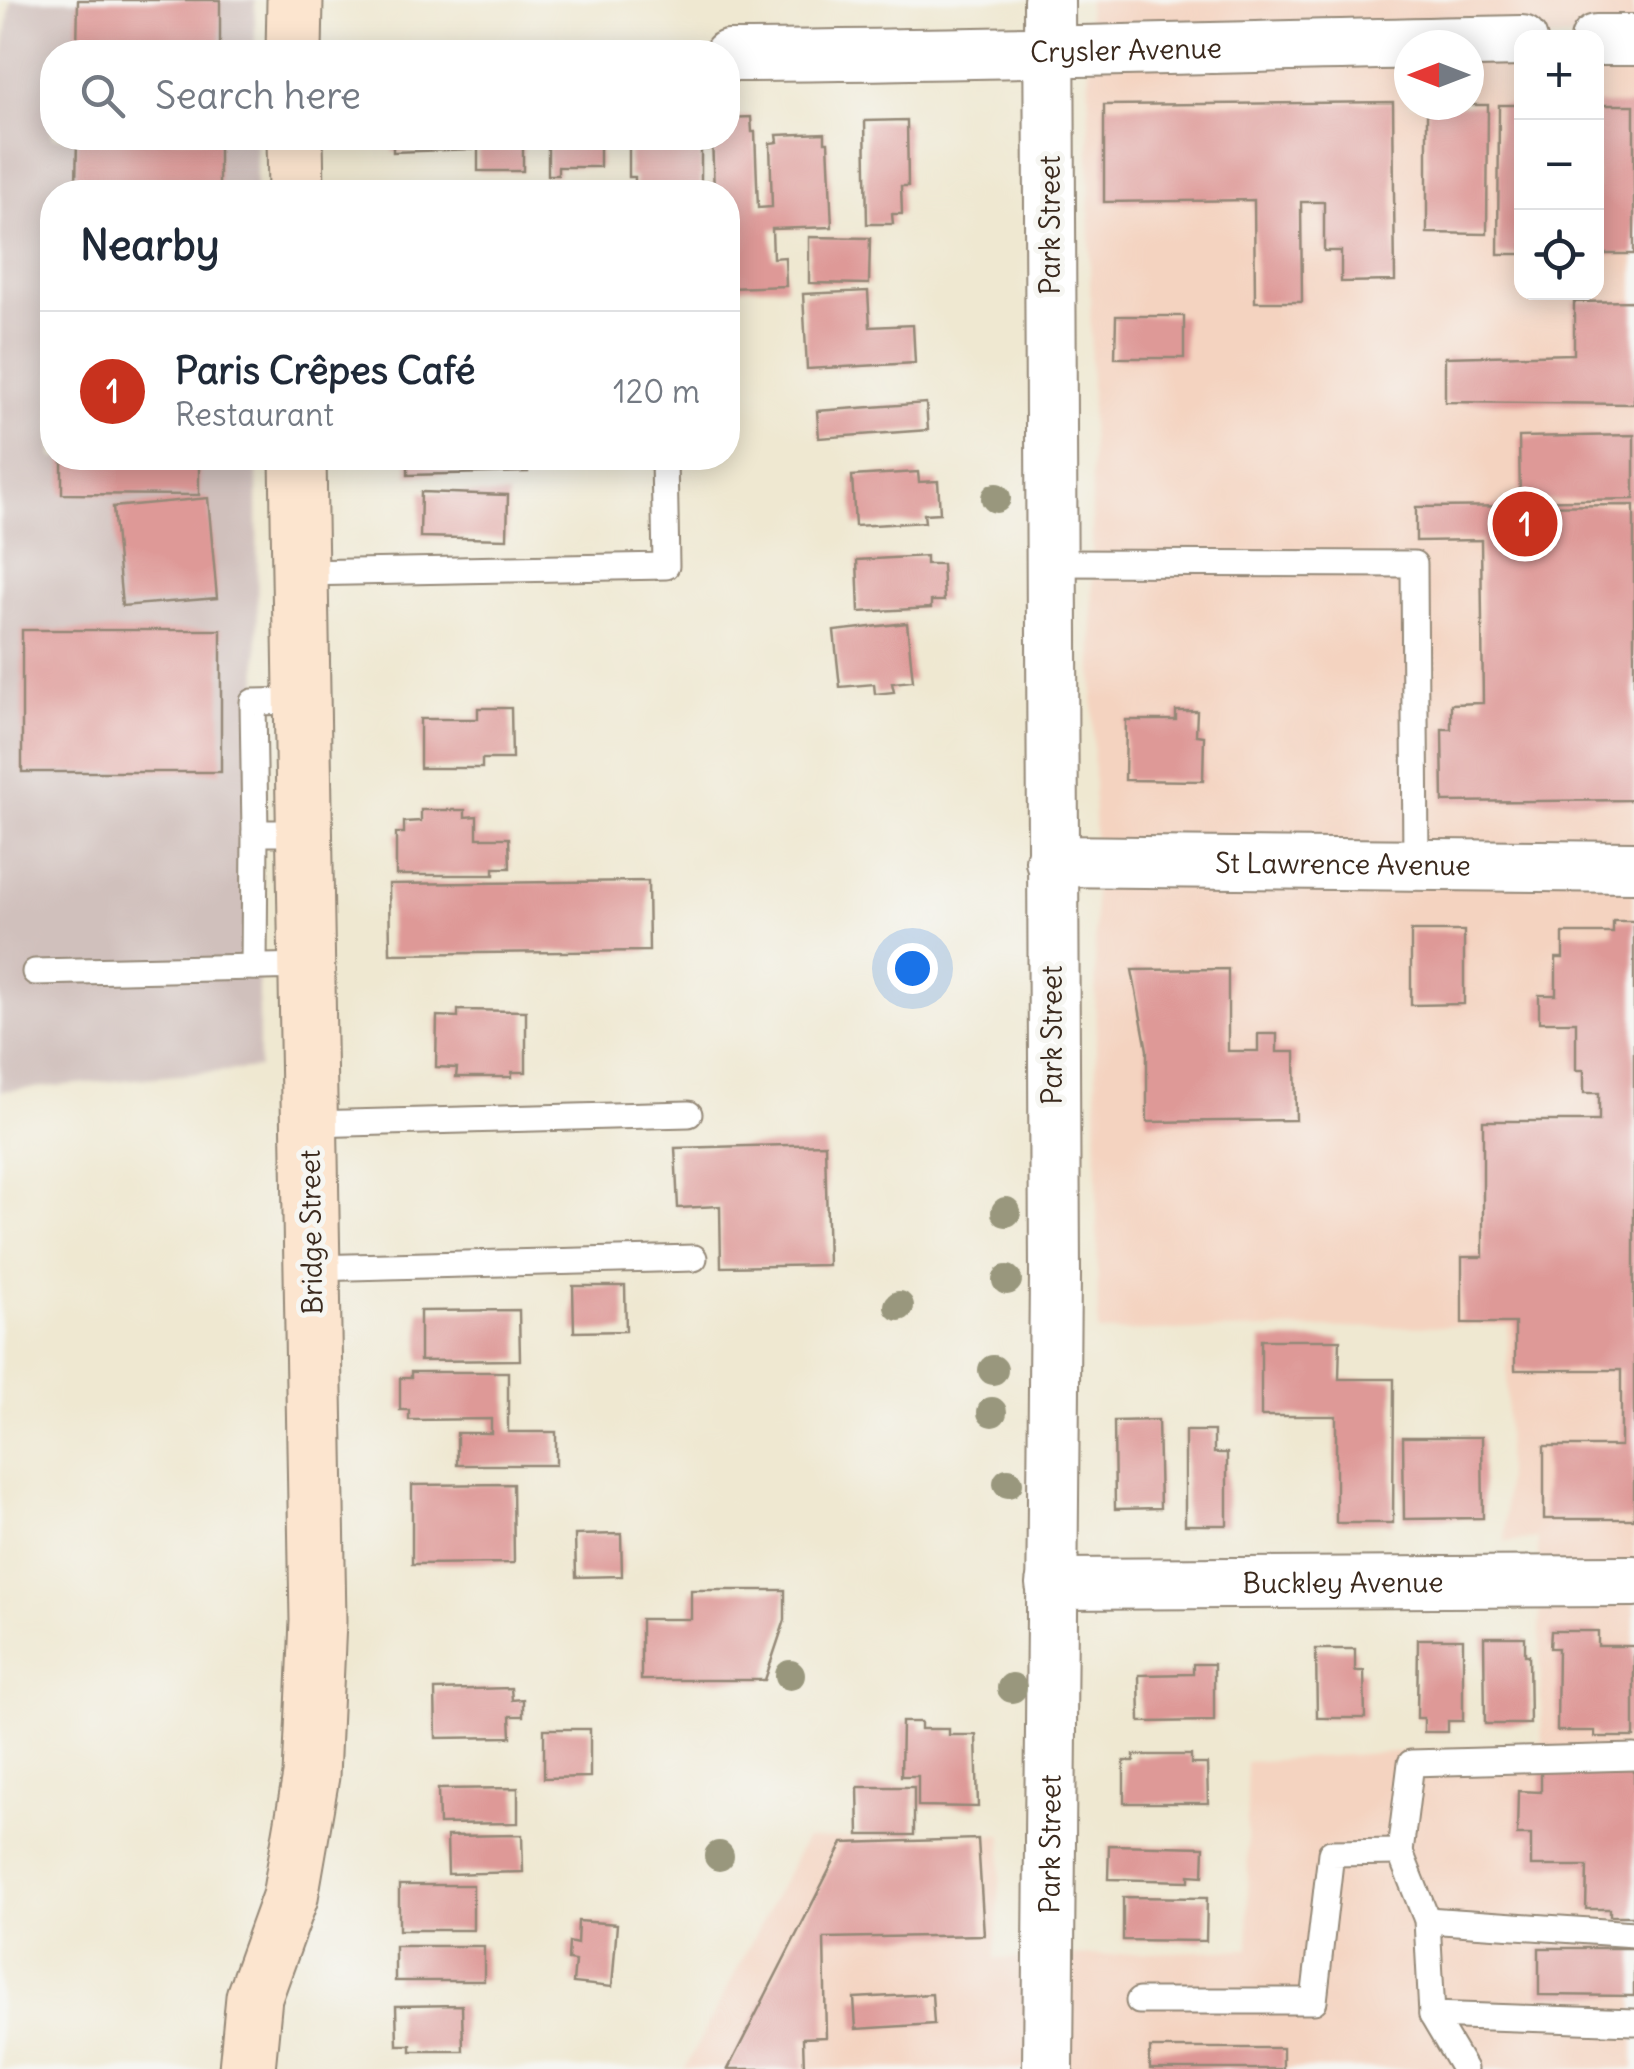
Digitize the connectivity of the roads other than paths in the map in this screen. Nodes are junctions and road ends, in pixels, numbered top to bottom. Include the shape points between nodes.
1 (295, 0) edge
2 (1049, 0) edge
3 (294, 40) edge
4 (1604, 40) edge
5 (1634, 40) edge
6 (1514, 42) edge
7 (1049, 50) junction
8 (740, 56) edge
9 (295, 150) edge
10 (296, 180) edge
11 (298, 470) edge
12 (664, 470) edge
13 (1051, 563) junction
14 (300, 573) junction
15 (1051, 861) junction
16 (1416, 864) junction
17 (1634, 866) edge
18 (280, 967) junction
19 (35, 972) dead end
20 (688, 1114) dead end
21 (309, 1124) junction
22 (694, 1258) dead end
23 (312, 1268) junction
24 (1634, 1580) edge
25 (1051, 1584) junction
26 (1634, 1757) edge
27 (1400, 1852) junction
28 (1427, 1920) junction
29 (1634, 1934) edge
30 (254, 1997) junction
31 (1139, 2001) dead end
32 (1432, 2015) junction
33 (1634, 2022) edge
34 (208, 2069) edge
35 (247, 2069) edge
36 (1048, 2069) edge
37 (1464, 2069) edge

1 - 3 main road
2 - 7 street, Park Street
4 - 5 street
6 - 7 street, Crysler Avenue
7 - 8 street, Crysler Avenue
7 - 13 street, Park Street
9 - 10 main road
11 - 14 main road, Bridge Street
12 - 14 lane via 666,566
13 - 15 street, Park Street
13 - 16 lane via 1414,564
14 - 18 main road, Bridge Street via 302,701 280,833
15 - 16 street, St Lawrence Avenue
15 - 25 street, Park Street
16 - 17 street, St Lawrence Avenue
18 - 19 lane
18 - 21 main road, Bridge Street
20 - 21 lane
21 - 23 main road, Bridge Street
22 - 23 lane
23 - 30 main road, Bridge Street via 318,1621 311,1776 290,1897
24 - 25 street, Buckley Avenue
25 - 36 street, Park Street
26 - 27 lane via 1411,1764
27 - 28 lane
27 - 31 lane via 1330,1853 1314,2000
28 - 29 lane
28 - 32 lane
30 - 34 main road, Bridge Street
30 - 35 main road, Bridge Street
32 - 33 lane
32 - 37 lane

